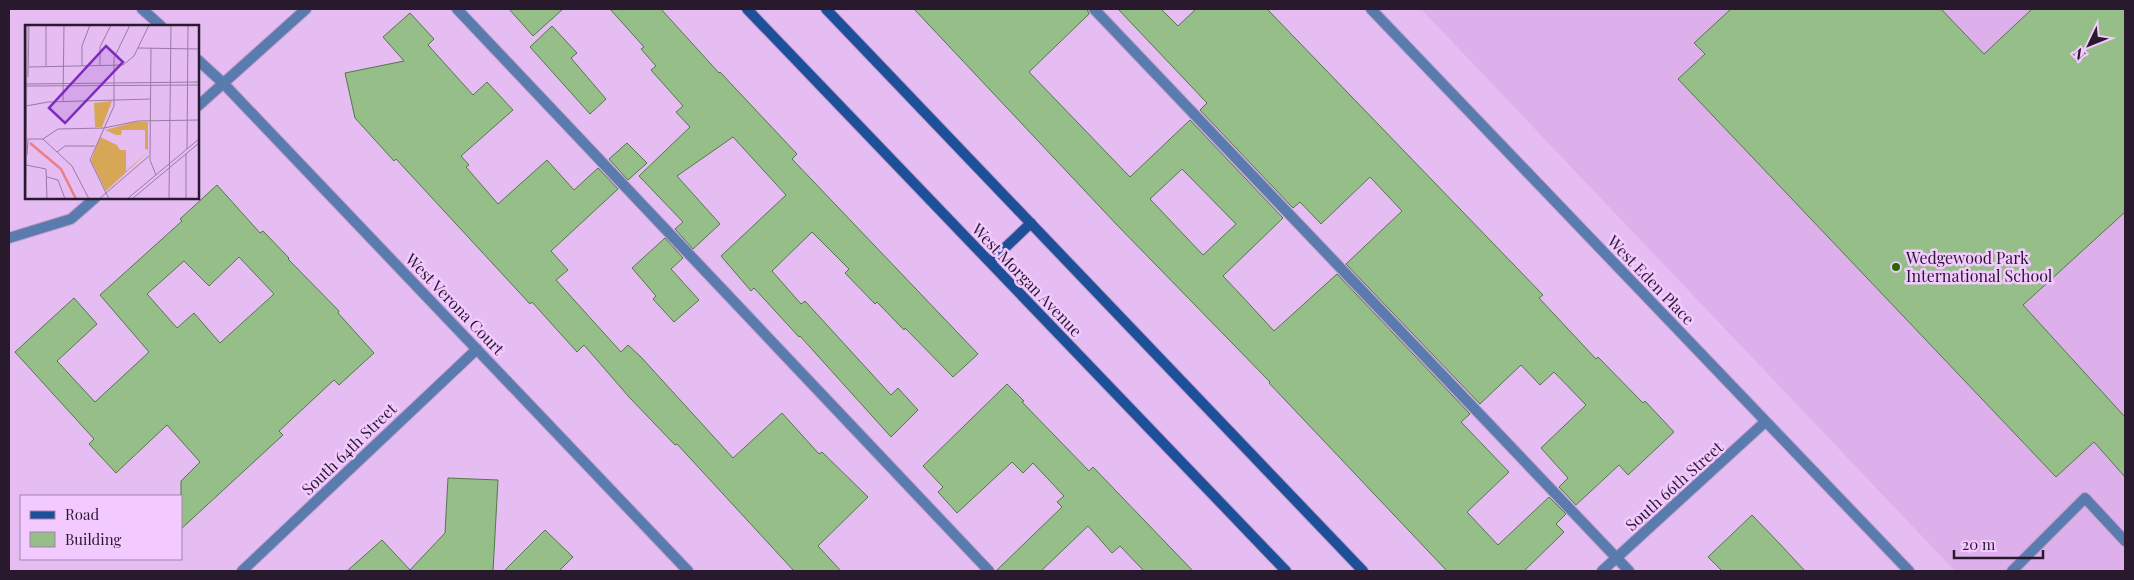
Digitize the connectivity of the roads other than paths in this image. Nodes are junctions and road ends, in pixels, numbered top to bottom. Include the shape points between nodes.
1 (142, 9) edge
2 (306, 9) edge
3 (457, 9) edge
4 (747, 9) edge
5 (826, 9) edge
6 (1094, 9) edge
7 (1371, 9) edge
8 (160, 25) edge
9 (199, 61) edge
10 (223, 83) junction
11 (199, 105) edge
12 (94, 199) edge
13 (1031, 223) junction
14 (9, 238) edge
15 (990, 262) junction
16 (477, 349) junction
17 (1765, 422) junction
18 (2125, 541) edge
19 (1617, 558) junction
20 (242, 571) edge
21 (688, 571) edge
22 (989, 571) edge
23 (1286, 571) edge
24 (1363, 571) edge
25 (1602, 571) edge
26 (1629, 571) edge
27 (1909, 571) edge
28 (2012, 571) edge

1 - 8 street
2 - 10 street
3 - 22 street
4 - 15 street, West Morgan Avenue
5 - 13 street
6 - 19 street
7 - 17 street, West Eden Place
9 - 10 street, West Verona Court
10 - 11 street
10 - 16 street, West Verona Court
12 - 14 street via 71,219
13 - 15 street
13 - 24 street
15 - 23 street, West Morgan Avenue
16 - 20 street, South 64th Street
16 - 21 street, West Verona Court
17 - 19 street, South 66th Street
17 - 27 street, West Eden Place
18 - 28 street via 2085,498
19 - 25 street, South 66th Street
19 - 26 street

